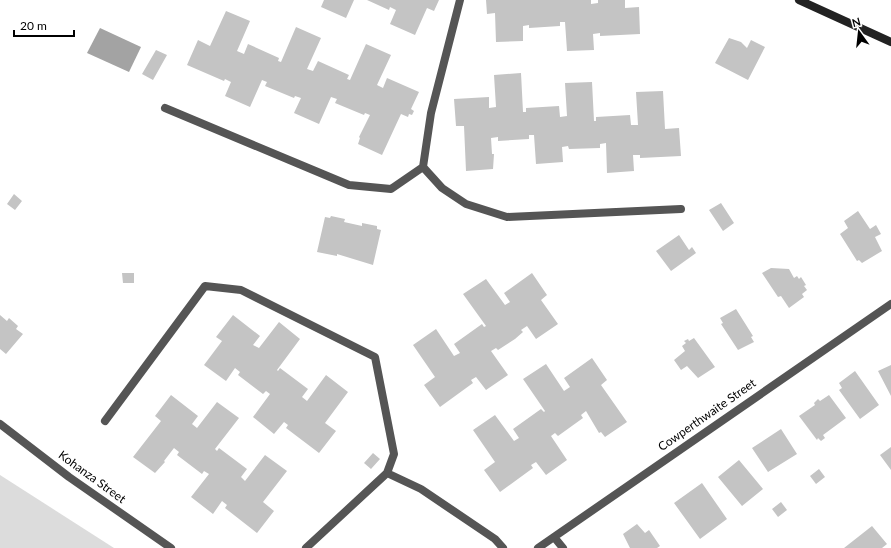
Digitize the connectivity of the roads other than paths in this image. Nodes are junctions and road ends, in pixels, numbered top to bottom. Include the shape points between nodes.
1 (460, 0) edge
2 (799, 0) edge
3 (891, 42) edge
4 (165, 108) dead end
5 (423, 167) junction
6 (681, 209) dead end
7 (891, 304) edge
8 (105, 421) dead end
9 (0, 424) edge
10 (387, 473) junction
11 (554, 537) junction
12 (171, 548) edge
13 (306, 548) edge
14 (503, 548) edge
15 (538, 548) edge
16 (563, 548) edge

1 - 5 street via 431,113
2 - 3 main road
4 - 5 street via 349,185 391,190
5 - 6 street via 442,188 466,204 507,217
7 - 11 street, Cowperthwaite Street
8 - 10 street via 205,286 241,290 375,357 394,454
9 - 12 street, Kohanza Street via 69,477
10 - 13 street
10 - 14 street via 421,489 495,539
11 - 15 street, Cowperthwaite Street
11 - 16 street

